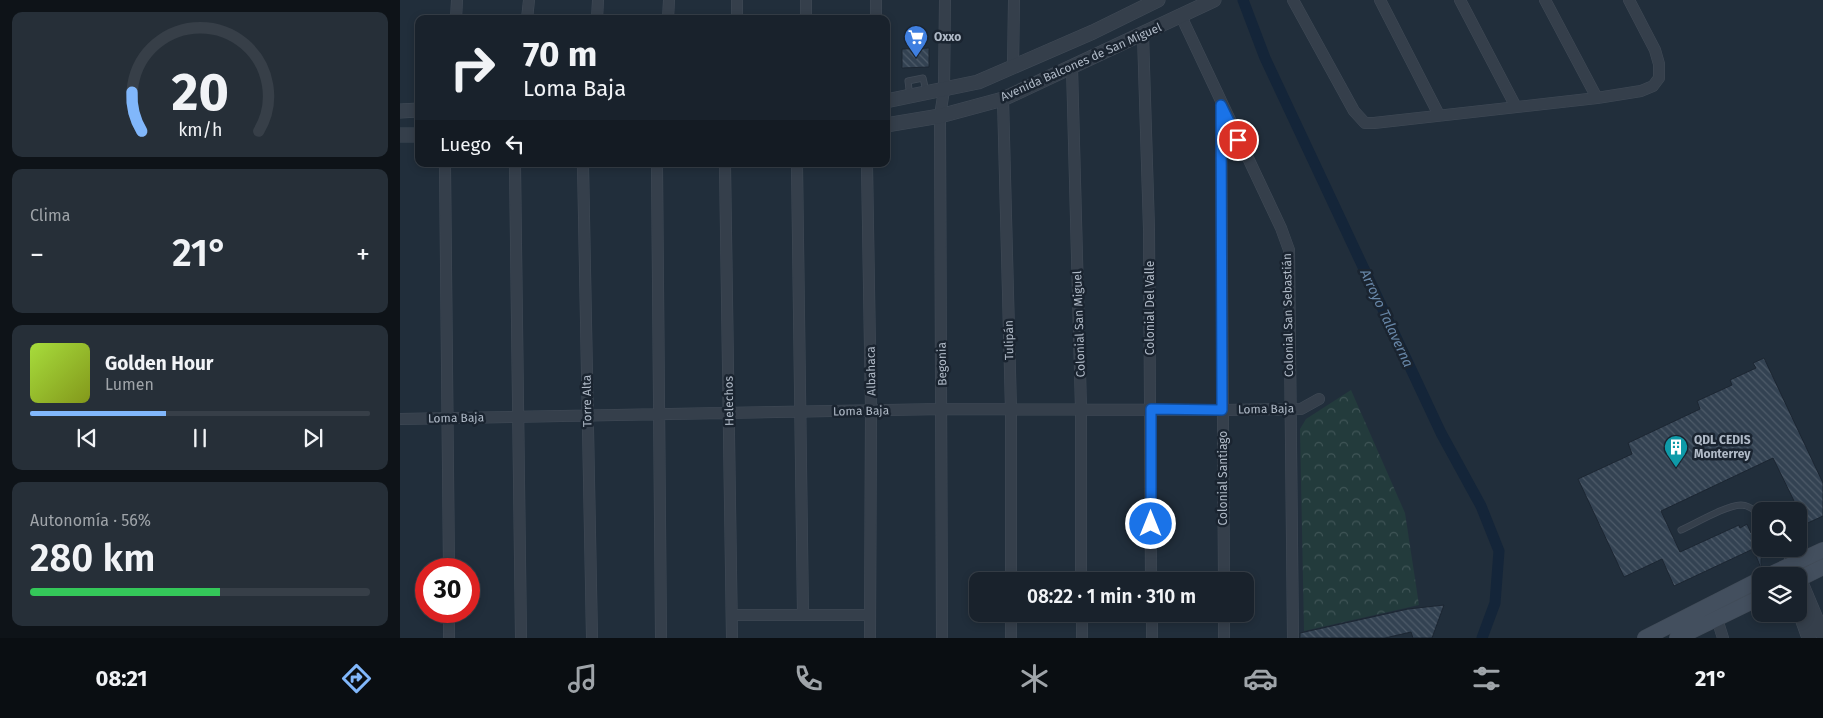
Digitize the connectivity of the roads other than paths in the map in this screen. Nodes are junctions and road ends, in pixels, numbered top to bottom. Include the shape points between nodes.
1 (457, 0) edge
2 (525, 0) edge
3 (598, 0) edge
4 (669, 0) edge
5 (737, 0) edge
6 (806, 0) edge
7 (876, 0) edge
8 (945, 0) edge
9 (1014, 0) edge
10 (1214, 0) edge
11 (1293, 0) edge
12 (1380, 0) edge
13 (1460, 0) edge
14 (1545, 0) edge
15 (1628, 0) edge
16 (1154, 1) edge
17 (456, 15) edge
18 (527, 15) edge
19 (597, 15) edge
20 (668, 15) edge
21 (737, 15) edge
22 (806, 15) edge
23 (876, 15) edge
24 (1181, 16) junction
25 (1143, 35) junction
26 (1072, 67) junction
27 (1013, 68) junction
28 (944, 90) junction
29 (1003, 98) junction
30 (1597, 98) junction
31 (890, 100) edge
32 (1221, 105) junction
33 (1516, 107) junction
34 (415, 110) edge
35 (400, 111) edge
36 (1439, 115) junction
37 (940, 116) junction
38 (890, 123) edge
39 (400, 135) edge
40 (415, 135) edge
41 (445, 167) edge
42 (515, 167) edge
43 (583, 167) edge
44 (657, 167) edge
45 (725, 167) edge
46 (797, 167) edge
47 (867, 167) edge
48 (1319, 399) dead end
49 (1151, 409) junction
50 (1289, 409) junction
51 (872, 410) junction
52 (943, 410) junction
53 (1011, 410) junction
54 (1081, 410) junction
55 (1222, 410) junction
56 (729, 412) junction
57 (801, 412) junction
58 (588, 415) junction
59 (659, 415) junction
60 (518, 417) junction
61 (400, 419) edge
62 (447, 419) junction
63 (1752, 509) edge
64 (1681, 530) dead end
65 (1823, 550) edge
66 (449, 558) edge
67 (1805, 567) edge
68 (1823, 567) edge
69 (1011, 572) edge
70 (1081, 572) edge
71 (1152, 572) edge
72 (1224, 572) edge
73 (1807, 572) edge
74 (1752, 585) edge
75 (1807, 598) edge
76 (1752, 602) edge
77 (803, 615) junction
78 (870, 615) junction
79 (733, 616) junction
80 (1717, 619) junction
81 (1011, 622) edge
82 (1082, 622) edge
83 (1152, 622) edge
84 (1224, 622) edge
85 (1803, 622) edge
86 (449, 623) edge
87 (1823, 635) edge
88 (449, 638) edge
89 (521, 638) edge
90 (592, 638) edge
91 (661, 638) edge
92 (732, 638) edge
93 (870, 638) edge
94 (942, 638) edge
95 (1011, 638) edge
96 (1082, 638) edge
97 (1152, 638) edge
98 (1224, 638) edge
99 (1293, 638) edge
100 (1645, 638) edge
101 (1677, 638) edge
102 (1723, 638) edge
103 (1809, 638) edge

1 - 17 street
2 - 18 street
3 - 19 street
4 - 20 street
5 - 21 street
6 - 22 street
7 - 23 street
8 - 28 street, Begonia
9 - 27 street
10 - 24 street, Avenida Balcones de San Miguel
11 - 36 street via 1354,111 1365,123
12 - 36 street
13 - 33 street
14 - 30 street
15 - 30 street via 1655,50 1659,78 1653,86 1641,91
16 - 27 street, Avenida Balcones de San Miguel
24 - 25 street, Avenida Balcones de San Miguel
24 - 32 street, Colonial San Sebastián
25 - 26 street, Avenida Balcones de San Miguel
25 - 49 street, Colonial Del Valle
26 - 29 street, Avenida Balcones de San Miguel
26 - 54 street, Colonial San Miguel
27 - 28 street, Avenida Balcones de San Miguel via 978,82
28 - 31 street, Avenida Balcones de San Miguel
28 - 37 street, Begonia
29 - 37 street, Avenida Balcones de San Miguel
29 - 53 street, Tulipán
30 - 33 street
32 - 50 street, Colonial San Sebastián via 1281,228 1288,250
32 - 55 street, Colonial Santiago
33 - 36 street
34 - 35 street
37 - 38 street, Avenida Balcones de San Miguel
37 - 52 street, Begonia
39 - 40 street
41 - 62 street
42 - 60 street
43 - 58 street, Torre Alta
44 - 59 street
45 - 56 street, Helechos
46 - 57 street
47 - 51 street, Albahaca
48 - 50 street, Loma Baja via 1301,409
49 - 54 street, Loma Baja
49 - 55 street, Loma Baja
49 - 71 street, Colonial Del Valle
50 - 55 street, Loma Baja
50 - 99 street, Colonial San Sebastián
51 - 52 street, Loma Baja
51 - 57 street, Loma Baja
51 - 78 street, Albahaca
52 - 53 street, Loma Baja
52 - 94 street, Begonia
53 - 54 street, Loma Baja
53 - 69 street, Tulipán
54 - 70 street, Colonial San Miguel
55 - 72 street, Colonial Santiago
56 - 57 street, Loma Baja
56 - 59 street, Loma Baja
56 - 79 street, Helechos
57 - 77 street
58 - 59 street, Loma Baja
58 - 60 street, Loma Baja
58 - 90 street, Torre Alta
59 - 91 street
60 - 62 street, Loma Baja
60 - 89 street
61 - 62 street, Loma Baja
62 - 66 street
63 - 64 lane via 1741,505 1731,507
65 - 67 main road
68 - 73 main road
74 - 100 main road
75 - 87 street
76 - 80 main road
77 - 78 street
77 - 79 street
78 - 93 street, Albahaca
79 - 92 street, Helechos
80 - 101 main road
80 - 102 street
81 - 95 street
82 - 96 street
83 - 97 street
84 - 98 street
85 - 103 street
86 - 88 street

